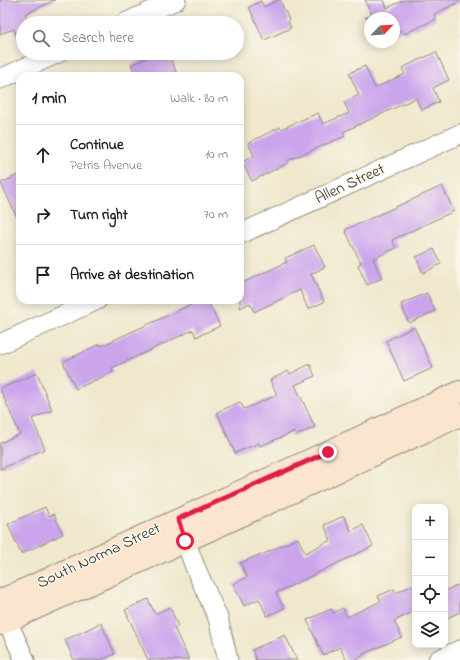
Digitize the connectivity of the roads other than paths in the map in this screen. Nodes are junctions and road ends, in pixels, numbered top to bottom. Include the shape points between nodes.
1 (176, 0) edge
2 (141, 16) edge
3 (42, 60) edge
4 (0, 79) edge
5 (460, 134) edge
6 (244, 232) edge
7 (88, 304) edge
8 (0, 344) edge
9 (460, 392) edge
10 (460, 415) edge
11 (178, 519) junction
12 (185, 541) junction
13 (2, 612) edge
14 (460, 650) edge
15 (25, 660) edge
16 (228, 660) edge
17 (438, 660) edge

1 - 2 street
3 - 4 street
5 - 6 street, Allen Street
7 - 8 street
9 - 11 street, South Norma Street
10 - 12 street, South Norma Street
11 - 12 street
11 - 13 street, South Norma Street
12 - 13 street, South Norma Street
12 - 16 street via 218,618
13 - 15 street
14 - 17 street

